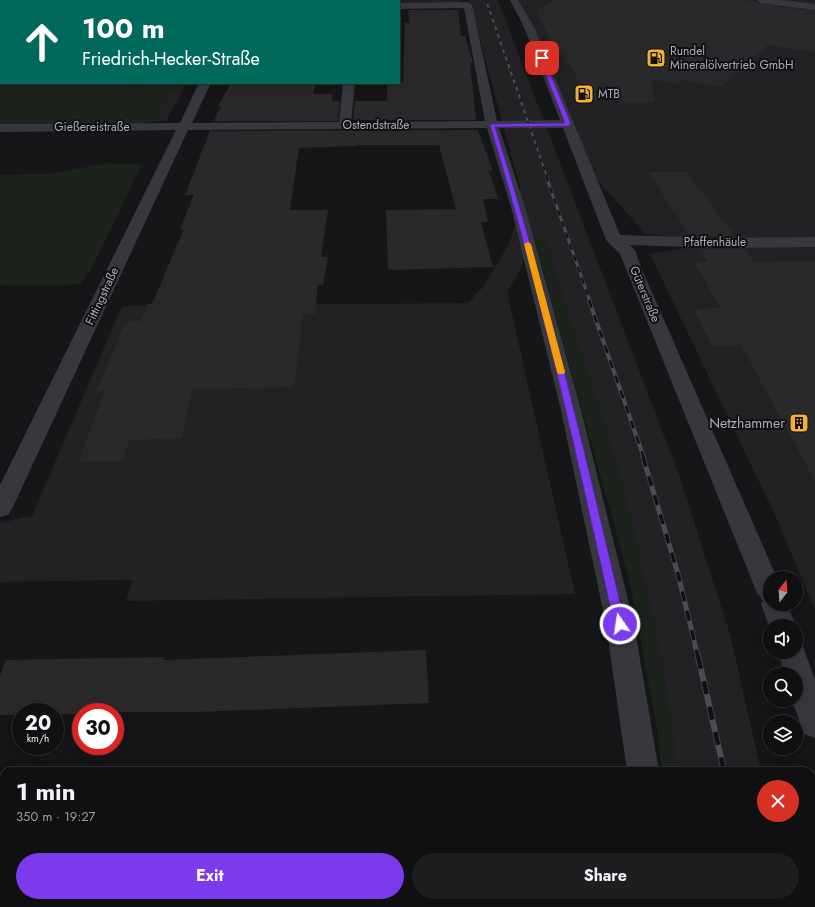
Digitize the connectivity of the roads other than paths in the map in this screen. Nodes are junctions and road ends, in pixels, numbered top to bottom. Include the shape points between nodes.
1 (514, 0) edge
2 (761, 0) edge
3 (400, 6) edge
4 (815, 7) edge
5 (205, 84) edge
6 (349, 84) edge
7 (568, 124) junction
8 (345, 125) junction
9 (492, 125) junction
10 (184, 127) junction
11 (0, 128) edge
12 (614, 240) junction
13 (815, 242) edge
14 (0, 509) edge
15 (763, 576) edge
16 (794, 659) edge
17 (815, 725) edge
18 (642, 767) edge

1 - 7 street, Güterstraße via 529,27
2 - 4 street
3 - 9 street via 468,5
5 - 10 street, Fittingstraße
6 - 8 street
7 - 9 street, Ostendstraße
7 - 12 street, Güterstraße
8 - 9 street, Ostendstraße
8 - 10 street, Ostendstraße
9 - 18 street via 518,207 570,406 620,624
10 - 11 street, Gießereistraße
10 - 14 street, Fittingstraße
12 - 13 street, Pfaffenhäule
12 - 15 street, Güterstraße via 628,252
16 - 17 street

